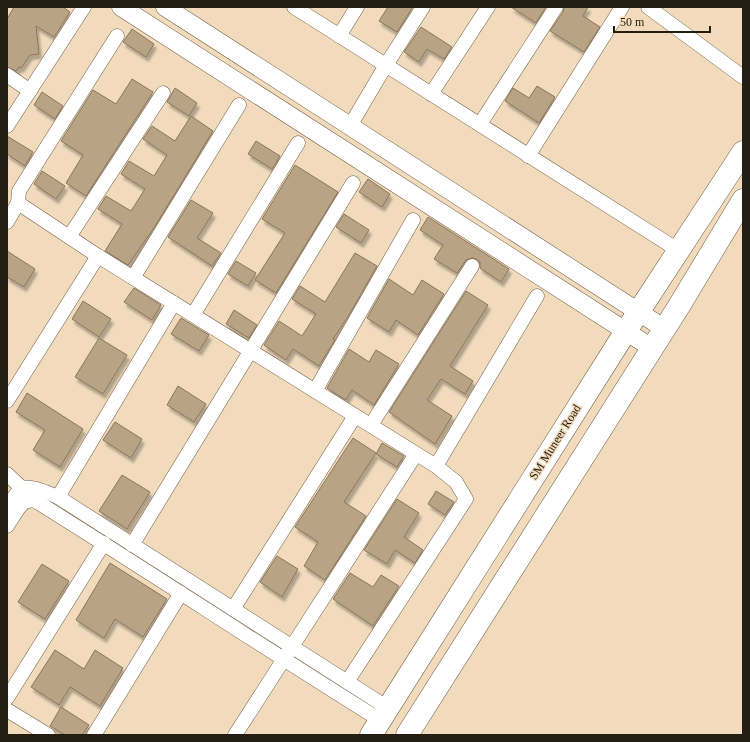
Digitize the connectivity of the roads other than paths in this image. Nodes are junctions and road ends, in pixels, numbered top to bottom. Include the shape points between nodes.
1 (84, 7) edge
2 (121, 7) edge
3 (165, 7) edge
4 (294, 7) edge
5 (357, 7) edge
6 (423, 7) edge
7 (488, 7) edge
8 (556, 7) edge
9 (622, 7) edge
10 (648, 7) edge
11 (116, 36) dead end
12 (339, 36) junction
13 (386, 65) junction
14 (7, 75) edge
15 (743, 77) edge
16 (30, 91) junction
17 (162, 93) dead end
18 (431, 94) junction
19 (239, 105) dead end
20 (480, 124) junction
21 (7, 126) edge
22 (350, 126) junction
23 (298, 143) dead end
24 (743, 152) edge
25 (528, 156) junction
26 (353, 183) dead end
27 (743, 200) edge
28 (18, 203) junction
29 (413, 220) dead end
30 (7, 222) edge
31 (69, 237) junction
32 (678, 250) junction
33 (98, 256) junction
34 (472, 266) dead end
35 (133, 278) junction
36 (537, 296) dead end
37 (174, 303) junction
38 (639, 312) junction
39 (193, 315) junction
40 (665, 329) junction
41 (626, 331) junction
42 (652, 348) junction
43 (251, 351) junction
44 (315, 391) junction
45 (7, 401) edge
46 (355, 416) junction
47 (370, 425) junction
48 (416, 454) junction
49 (436, 466) junction
50 (7, 474) edge
51 (21, 488) junction
52 (58, 497) junction
53 (34, 500) junction
54 (7, 506) edge
55 (7, 526) edge
56 (104, 543) junction
57 (132, 545) junction
58 (182, 593) junction
59 (233, 609) junction
60 (293, 647) junction
61 (284, 660) junction
62 (347, 682) junction
63 (7, 698) edge
64 (7, 710) edge
65 (380, 721) edge
66 (48, 735) edge
67 (94, 735) edge
68 (235, 735) edge
69 (407, 735) edge

1 - 16 street
2 - 41 street
3 - 22 street
4 - 12 street
5 - 12 street
6 - 13 street
7 - 18 street
8 - 20 street
9 - 25 street
10 - 15 street
11 - 28 street via 19,191
12 - 13 street
13 - 18 street
13 - 22 street
14 - 16 street
16 - 21 street
17 - 31 street
18 - 20 street
19 - 35 street
20 - 25 street
22 - 38 street
23 - 39 street
24 - 32 main road, SM Muneer Road
25 - 32 street
26 - 43 street
27 - 40 main road
28 - 30 street
28 - 31 street
29 - 44 street
31 - 33 street
32 - 38 main road, SM Muneer Road
33 - 35 street
33 - 45 street
34 - 47 street
35 - 37 street
36 - 49 street
37 - 39 street
37 - 52 street
38 - 40 street
38 - 41 main road, SM Muneer Road
39 - 43 street
40 - 42 main road
41 - 42 street
41 - 65 main road, SM Muneer Road
42 - 69 main road
43 - 44 street
43 - 57 street
44 - 46 street
46 - 47 street
46 - 59 street
47 - 48 street
48 - 49 street
48 - 60 street
49 - 62 street via 456,482 466,499
50 - 51 street
51 - 52 street via 36,488
51 - 53 street
51 - 54 street
52 - 57 street
53 - 55 street via 24,502
53 - 56 street
56 - 58 street
56 - 63 street
57 - 59 street
58 - 61 street
58 - 67 street
59 - 60 street
60 - 61 street
60 - 62 street
61 - 65 street
61 - 68 street
62 - 65 street
64 - 66 street

